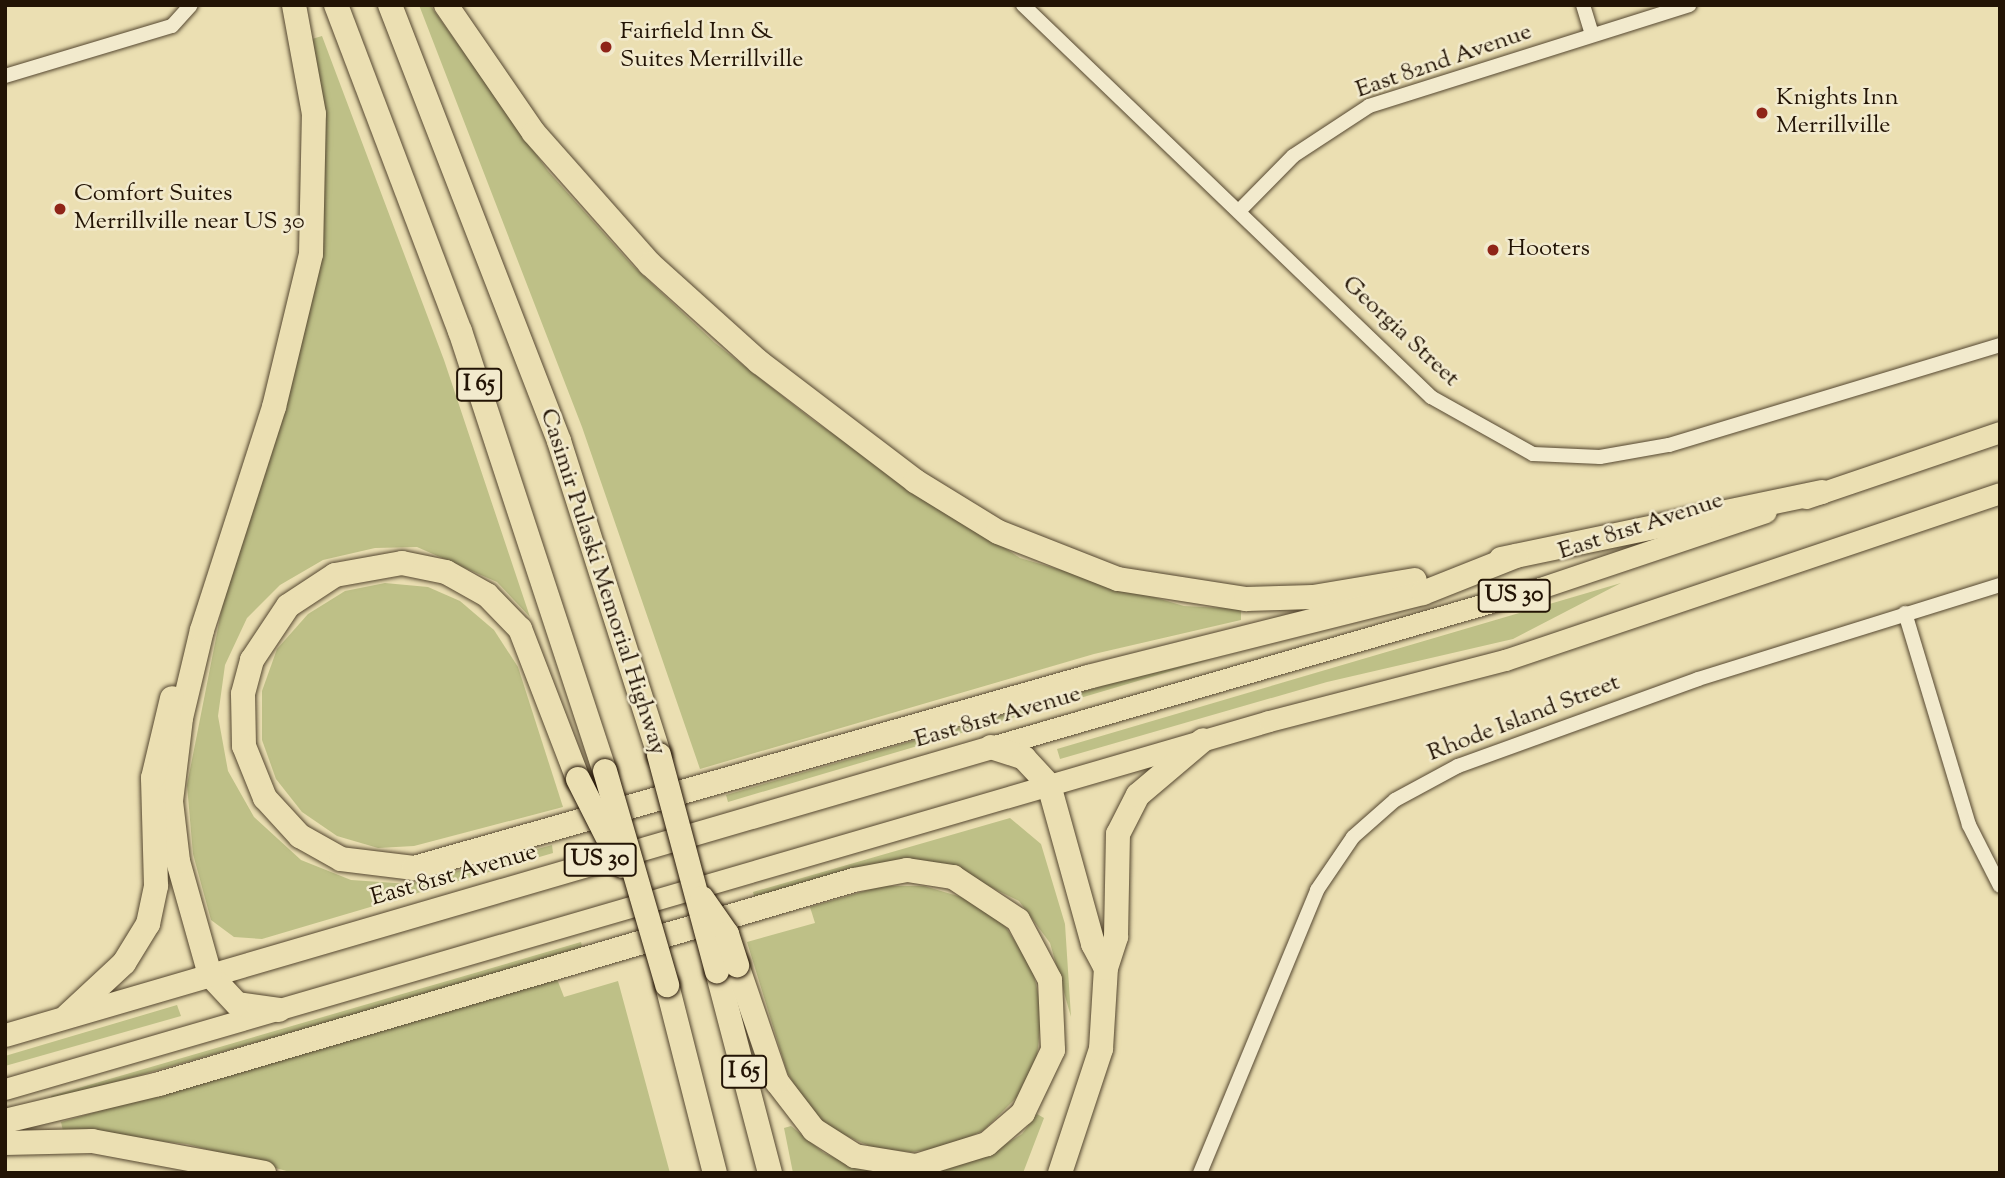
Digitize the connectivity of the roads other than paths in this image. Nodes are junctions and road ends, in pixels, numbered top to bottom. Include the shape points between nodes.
1 (191, 5) edge
2 (294, 5) edge
3 (336, 5) edge
4 (390, 5) edge
5 (446, 5) edge
6 (1023, 5) edge
7 (1583, 5) edge
8 (1689, 5) edge
9 (1592, 36) junction
10 (5, 76) edge
11 (1241, 209) junction
12 (2000, 345) edge
13 (2000, 432) edge
14 (1822, 492) junction
15 (2000, 493) edge
16 (1516, 556) junction
17 (2000, 585) edge
18 (1905, 613) junction
19 (202, 630) junction
20 (1203, 740) junction
21 (991, 747) junction
22 (1049, 785) junction
23 (2000, 886) edge
24 (650, 922) junction
25 (727, 968) junction
26 (1106, 968) junction
27 (210, 975) junction
28 (279, 1010) junction
29 (67, 1017) junction
30 (5, 1035) edge
31 (5, 1089) edge
32 (5, 1121) edge
33 (5, 1143) edge
34 (264, 1173) edge
35 (715, 1173) edge
36 (770, 1173) edge
37 (1059, 1173) edge
38 (1199, 1173) edge

1 - 10 street via 172,26
2 - 19 highway via 314,114 311,254 274,407
3 - 24 highway, I 65, bridge via 460,331 606,771
4 - 25 highway, Casimir Pulaski Memorial Highway / I 65, bridge via 559,441 659,755 692,884
5 - 16 highway via 534,133 659,273 759,362 915,481 998,532 1118,579 1246,599 1352,592
6 - 11 street, Georgia Street
7 - 9 street
8 - 9 street, East 82nd Avenue
9 - 11 street, East 82nd Avenue via 1369,106 1293,156
11 - 12 street, Georgia Street via 1431,397 1533,454 1600,457 1668,445
13 - 14 main road, East 81st Avenue / US 30
14 - 16 highway
14 - 21 main road, East 81st Avenue / US 30 via 1540,588
15 - 20 main road, US 30 via 1505,660
16 - 24 highway, bridge via 1423,593 1100,674 414,868 341,859 300,836 277,813 244,746 243,694 252,660 288,606 335,575 402,563 446,572 487,595 520,629 578,779
17 - 18 street, Rhode Island Street
18 - 23 street via 1969,825
18 - 38 street, Rhode Island Street via 1458,766 1380,812 1339,854 1317,890
19 - 27 highway via 181,718 171,801 178,861
19 - 29 highway via 164,715 158,749 156,886 148,924 124,963
20 - 22 main road, US 30
20 - 26 highway via 1143,790 1123,821 1115,857 1116,937
21 - 22 highway via 1024,758
21 - 27 highway, East 81st Avenue / US 30
22 - 26 highway via 1093,944
22 - 28 main road, US 30
24 - 35 highway, I 65, bridge
25 - 32 highway via 777,1082 814,1130 855,1156 916,1166 976,1150 1023,1113 1053,1051 1050,980 1018,920 953,877 907,870 805,894 159,1084
25 - 36 highway, Casimir Pulaski Memorial Highway / I 65
26 - 37 highway via 1097,1067
27 - 28 highway via 237,1004
27 - 29 highway, East 81st Avenue / US 30
28 - 31 main road, US 30
29 - 30 highway, East 81st Avenue / US 30
33 - 34 highway via 92,1141

